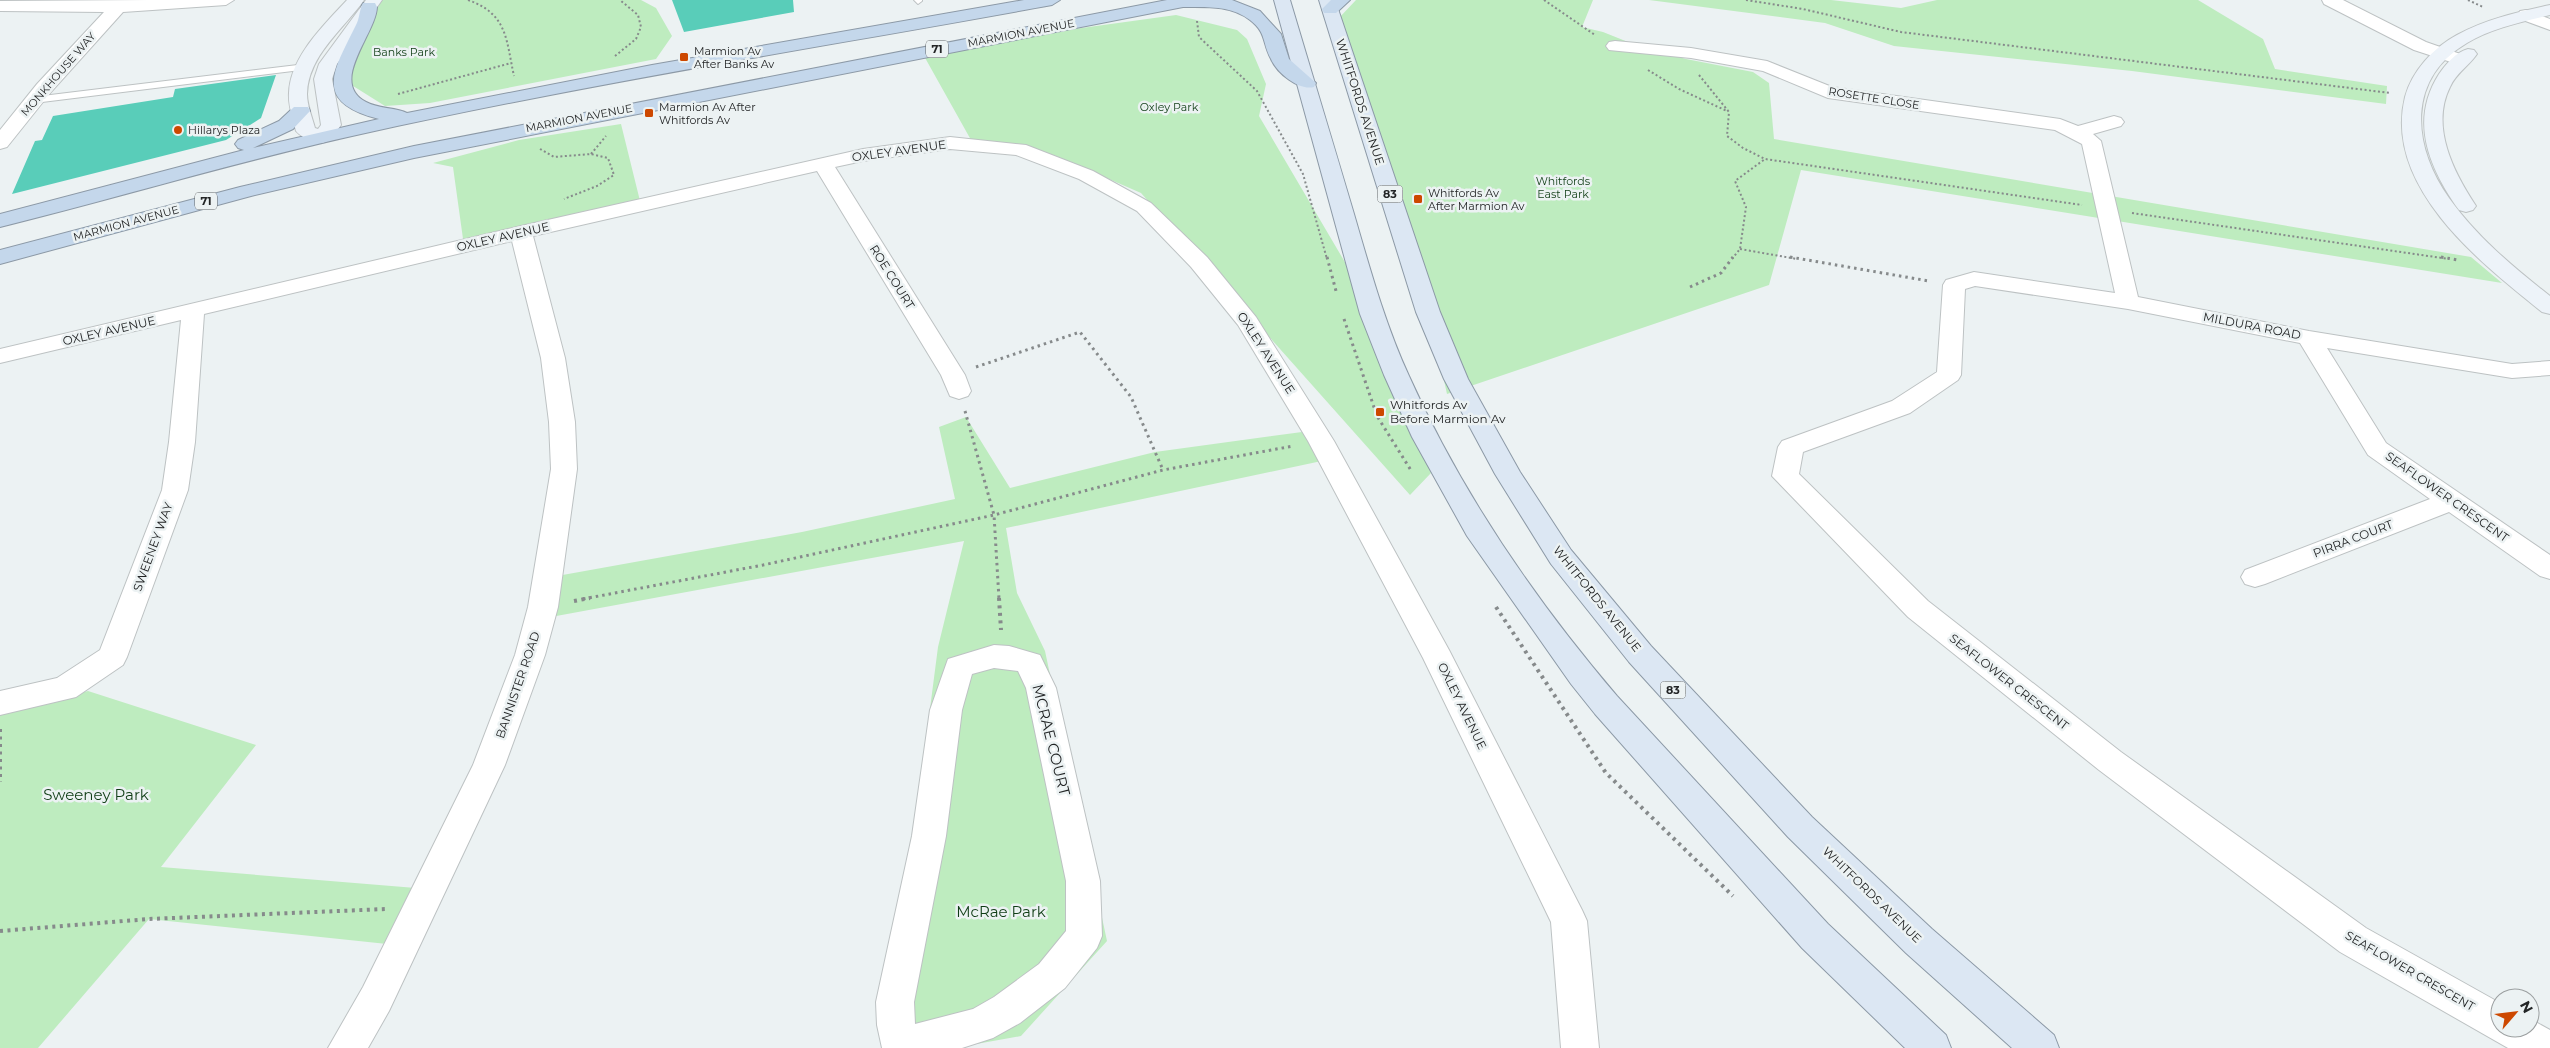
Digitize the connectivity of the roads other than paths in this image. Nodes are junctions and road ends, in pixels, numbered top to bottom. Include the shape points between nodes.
1 (226, 0) edge
2 (999, 0) edge
3 (1052, 0) edge
4 (1282, 0) edge
5 (2330, 0) edge
6 (1188, 1) edge
7 (367, 2) edge
8 (1333, 3) edge
9 (118, 5) edge
10 (0, 6) edge
11 (2549, 19) edge
12 (918, 25) junction
13 (1615, 46) dead end
14 (2441, 53) junction
15 (2460, 60) junction
16 (306, 67) junction
17 (1307, 82) junction
18 (34, 100) junction
19 (301, 111) junction
20 (414, 117) junction
21 (2114, 122) dead end
22 (2076, 133) junction
23 (321, 138) junction
24 (0, 142) edge
25 (414, 152) junction
26 (823, 164) junction
27 (247, 190) junction
28 (5, 220) edge
29 (521, 232) junction
30 (0, 257) edge
31 (1954, 285) joint
32 (2550, 287) edge
33 (2128, 302) junction
34 (2550, 307) edge
35 (193, 311) junction
36 (2309, 338) junction
37 (0, 356) edge
38 (2550, 368) edge
39 (956, 383) road end
40 (2452, 501) junction
41 (2550, 569) edge
42 (2255, 577) dead end
43 (0, 703) edge
44 (2490, 1017) edge
45 (2527, 1038) edge
46 (901, 1047) edge
47 (347, 1048) edge
48 (1580, 1048) edge
49 (1932, 1048) edge
50 (2040, 1048) edge
51 (2545, 1048) edge

1 - 9 street
2 - 12 highway via 977,4
3 - 12 highway, 71
4 - 17 main road
5 - 14 street via 2420,46
6 - 17 highway, MARMION AVENUE via 1226,3 1246,10 1273,35 1281,61
6 - 25 highway, MARMION AVENUE / 71
7 - 16 street
7 - 20 highway via 369,19 341,73 347,97 364,110
7 - 23 street via 328,64 323,79 331,125
8 - 50 main road, WHITFORDS AVENUE / 83 via 1428,312 1456,379 1508,474 1561,557 1640,654 1800,827 1919,941
9 - 10 street
9 - 18 street, MONKHOUSE WAY
11 - 14 street via 2526,15 2484,28
11 - 15 street via 2490,40
12 - 20 highway, 71 via 607,79
13 - 22 street, ROSETTE CLOSE via 1691,53 1767,66 1828,92 2060,125
14 - 15 street
14 - 34 street via 2421,76 2413,98 2411,137 2428,182 2462,227 2500,265
15 - 32 street via 2439,86 2436,100 2434,137 2440,162 2454,190 2477,220
16 - 18 lane
16 - 19 street via 298,94
17 - 49 main road via 1372,314 1425,437 1477,530 1606,705 1815,936
18 - 24 street, MONKHOUSE WAY
19 - 23 street via 306,131
19 - 28 highway via 286,125 246,144 59,198
20 - 23 highway, 71
21 - 22 street
22 - 33 street, ROSETTE CLOSE via 2091,141
23 - 25 highway via 335,150
23 - 27 highway via 313,150 283,174
23 - 28 highway, 71 via 131,184
25 - 27 highway, MARMION AVENUE / 71
26 - 29 street, OXLEY AVENUE
26 - 39 street, ROE COURT
26 - 48 street, OXLEY AVENUE via 864,155 950,144 1019,149 1086,175 1144,207 1199,262 1248,322 1321,441 1438,658 1568,921
27 - 30 highway, MARMION AVENUE / 71
29 - 35 street, OXLEY AVENUE
29 - 47 street, BANNISTER ROAD via 553,358 562,422 564,469 542,606 530,655 489,765 376,999
31 - 33 street, MILDURA ROAD via 1974,279
31 - 44 street, SEAFLOWER CRESCENT via 1949,375 1901,407 1791,447 1785,476 1918,609 2110,761 2353,940
33 - 36 street, MILDURA ROAD
35 - 37 street, OXLEY AVENUE
35 - 43 street, SWEENEY WAY via 175,490 112,657 65,688
36 - 38 street, MILDURA ROAD via 2512,371
36 - 40 street, SEAFLOWER CRESCENT via 2377,449
40 - 41 street, SEAFLOWER CRESCENT
40 - 42 street, PIRRA COURT
45 - 51 street
46 - 46 street, MCRAE COURT via 980,1025 1006,1010 1052,976 1084,936 1083,881 1041,688 1029,662 1002,655 976,659 959,667 946,710 929,836 895,1002

